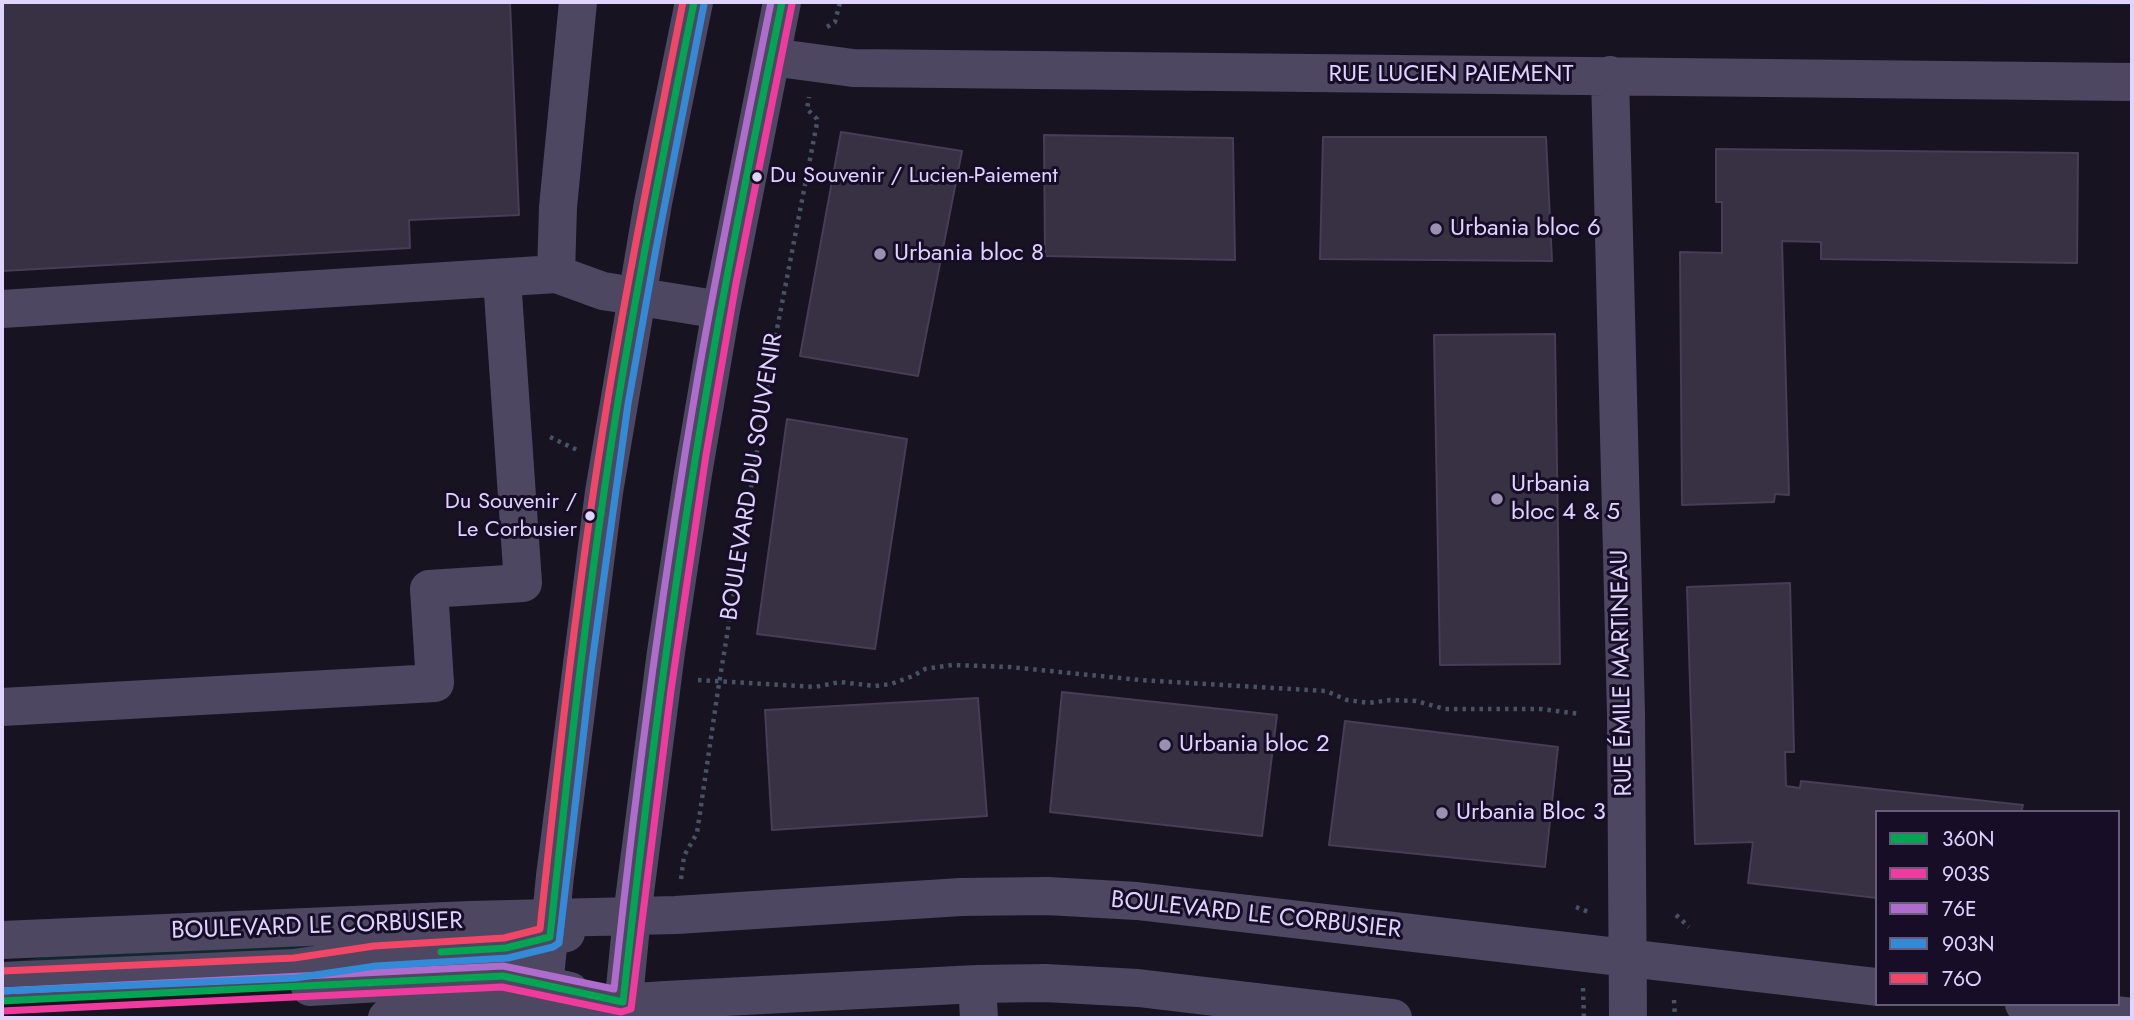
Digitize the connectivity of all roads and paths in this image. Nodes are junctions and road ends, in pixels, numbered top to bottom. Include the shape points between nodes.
1 (578, 2) edge
2 (694, 2) edge
3 (782, 2) edge
4 (840, 2) edge
5 (823, 28) dead end
6 (771, 57) junction
7 (1610, 75) junction
8 (2132, 82) edge
9 (807, 109) dead end
10 (556, 274) junction
11 (502, 279) junction
12 (636, 297) junction
13 (2, 309) edge
14 (721, 310) junction
15 (697, 680) dead end
16 (719, 682) junction
17 (2, 708) edge
18 (1580, 714) dead end
19 (689, 848) dead end
20 (632, 916) junction
21 (550, 928) junction
22 (2, 940) edge
23 (1626, 958) junction
24 (2, 981) edge
25 (1875, 986) edge
26 (2, 1001) edge
27 (978, 1001) edge
28 (542, 1004) edge
29 (2041, 1006) edge
30 (623, 1010) edge
31 (2132, 1017) edge
32 (387, 1018) edge
33 (1393, 1018) edge
34 (1628, 1018) edge

1 - 10 street
2 - 12 street
3 - 6 street
4 - 5 path via 835,22
6 - 7 street, RUE LUCIEN PAIEMENT via 853,68
6 - 14 street
7 - 8 street, RUE LUCIEN PAIEMENT
7 - 23 street, RUE ÉMILE MARTINEAU via 1626,714
9 - 16 path, BOULEVARD DU SOUVENIR via 817,123 777,329
10 - 11 street
10 - 12 street
11 - 13 street
11 - 17 street via 523,583 429,589 435,683
12 - 14 street
12 - 21 street via 604,492
14 - 20 street via 666,652
15 - 16 path
16 - 18 path via 875,686 938,666 1010,667 1326,691 1369,703 1416,701 1445,709 1541,709
16 - 19 path, BOULEVARD DU SOUVENIR via 697,833
20 - 21 street, BOULEVARD LE CORBUSIER
20 - 23 street, BOULEVARD LE CORBUSIER via 961,897 1071,897
20 - 30 street
21 - 22 street, BOULEVARD LE CORBUSIER
21 - 24 street, BOULEVARD LE CORBUSIER via 506,948 375,956 295,968
21 - 28 street
23 - 25 street, BOULEVARD LE CORBUSIER
23 - 34 street, RUE ÉMILE MARTINEAU
26 - 28 street via 503,976
27 - 30 street
27 - 33 street via 1045,984 1138,988
28 - 30 street
28 - 32 street
29 - 31 street

